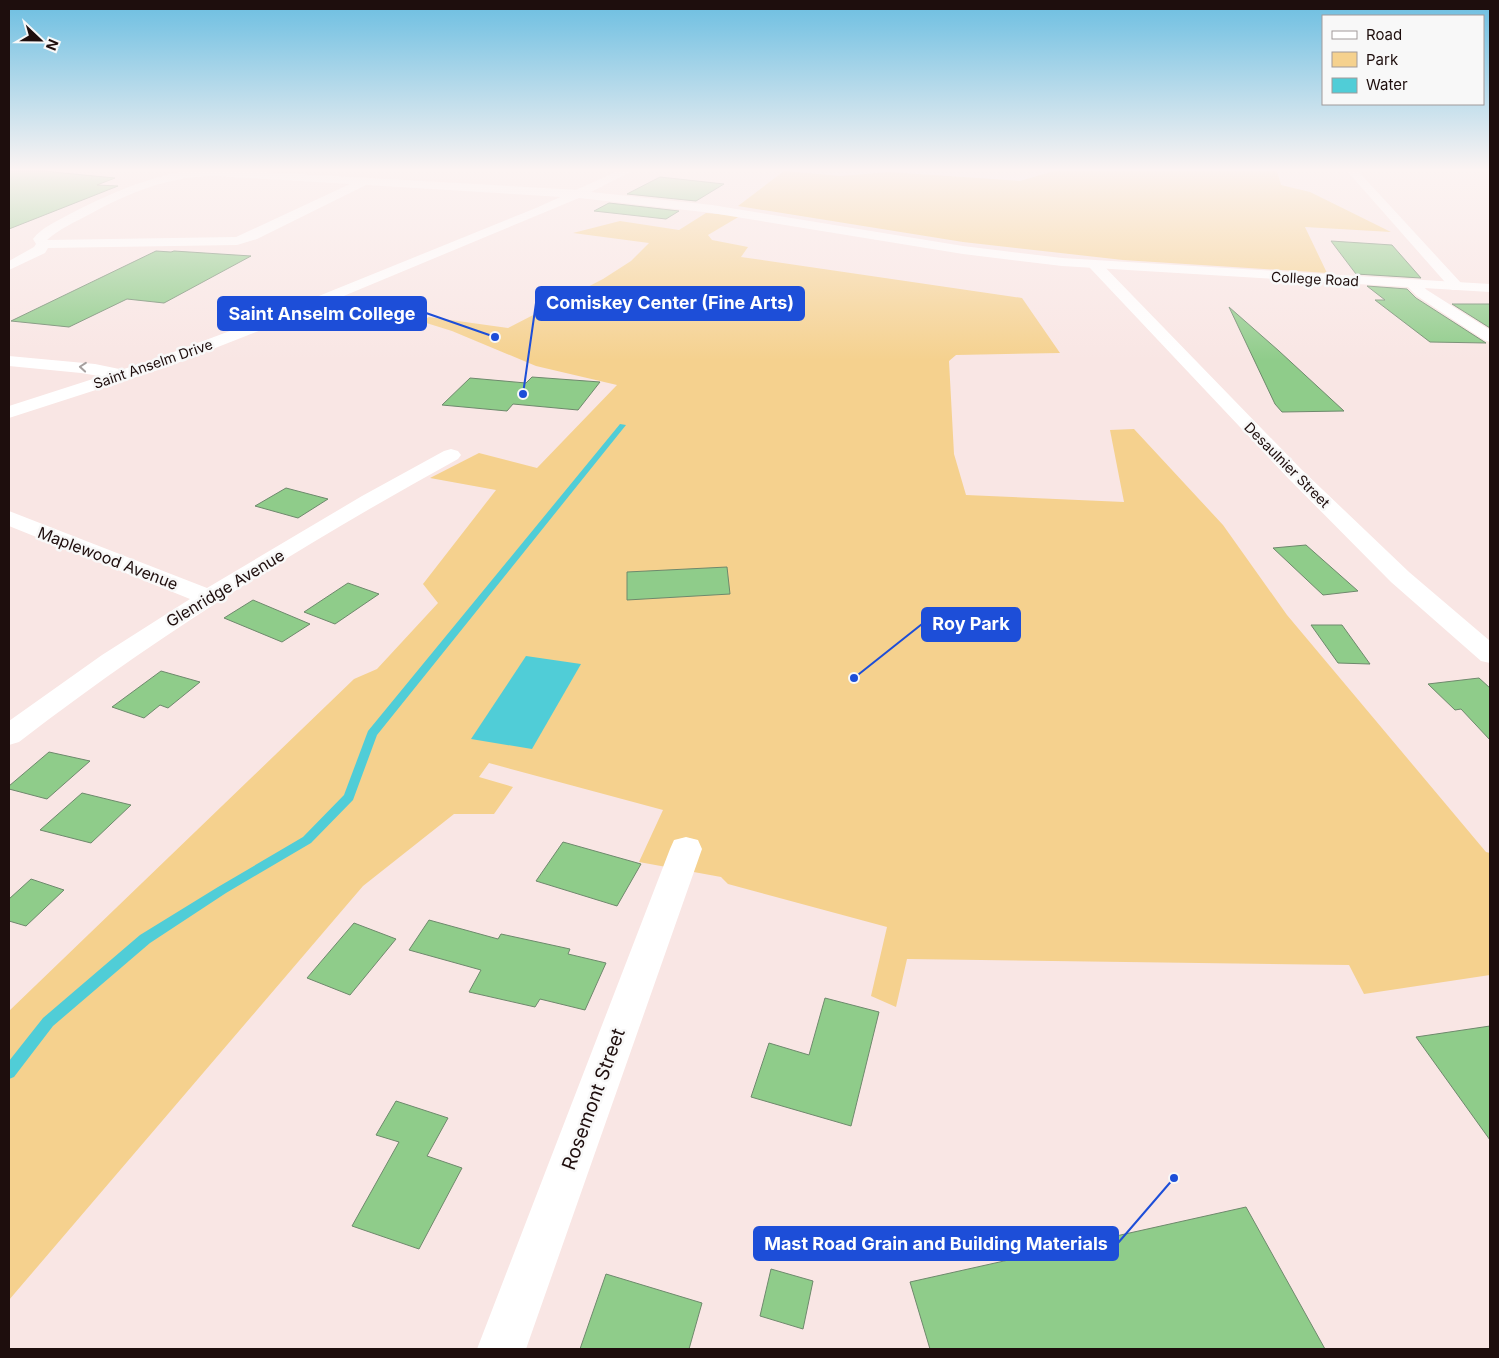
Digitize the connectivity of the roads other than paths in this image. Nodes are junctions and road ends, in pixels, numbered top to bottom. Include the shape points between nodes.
1 (44, 234) edge
2 (255, 234) edge
3 (481, 234) edge
4 (868, 234) edge
5 (1409, 234) edge
6 (43, 244) junction
7 (1095, 265) junction
8 (9, 266) edge
9 (1412, 284) junction
10 (1457, 287) junction
11 (1490, 288) edge
12 (1490, 338) edge
13 (9, 361) edge
14 (43, 366) junction
15 (123, 375) junction
16 (70, 393) junction
17 (9, 412) edge
18 (451, 455) dead end
19 (9, 518) edge
20 (208, 597) junction
21 (1490, 655) edge
22 (9, 735) edge
23 (686, 849) dead end
24 (501, 1349) edge

1 - 6 street, College Road via 40,239
2 - 6 street, College Road via 237,241
3 - 15 street, Saint Anselm Drive via 303,308
4 - 7 street, College Road via 972,251
5 - 10 street
6 - 8 street, College Road via 35,254
7 - 9 street, College Road
7 - 21 street, Desaulnier Street via 1294,473 1400,577
9 - 10 street, College Road
9 - 12 street
10 - 11 street, College Road
13 - 14 street
15 -> 14 street via 89,368
14 - 16 street via 61,378
15 - 16 street, Saint Anselm Drive
16 - 17 street, Saint Anselm Drive
18 - 20 street, Glenridge Avenue
19 - 20 street, Maplewood Avenue
20 - 22 street, Glenridge Avenue via 100,668
23 - 24 street, Rosemont Street

